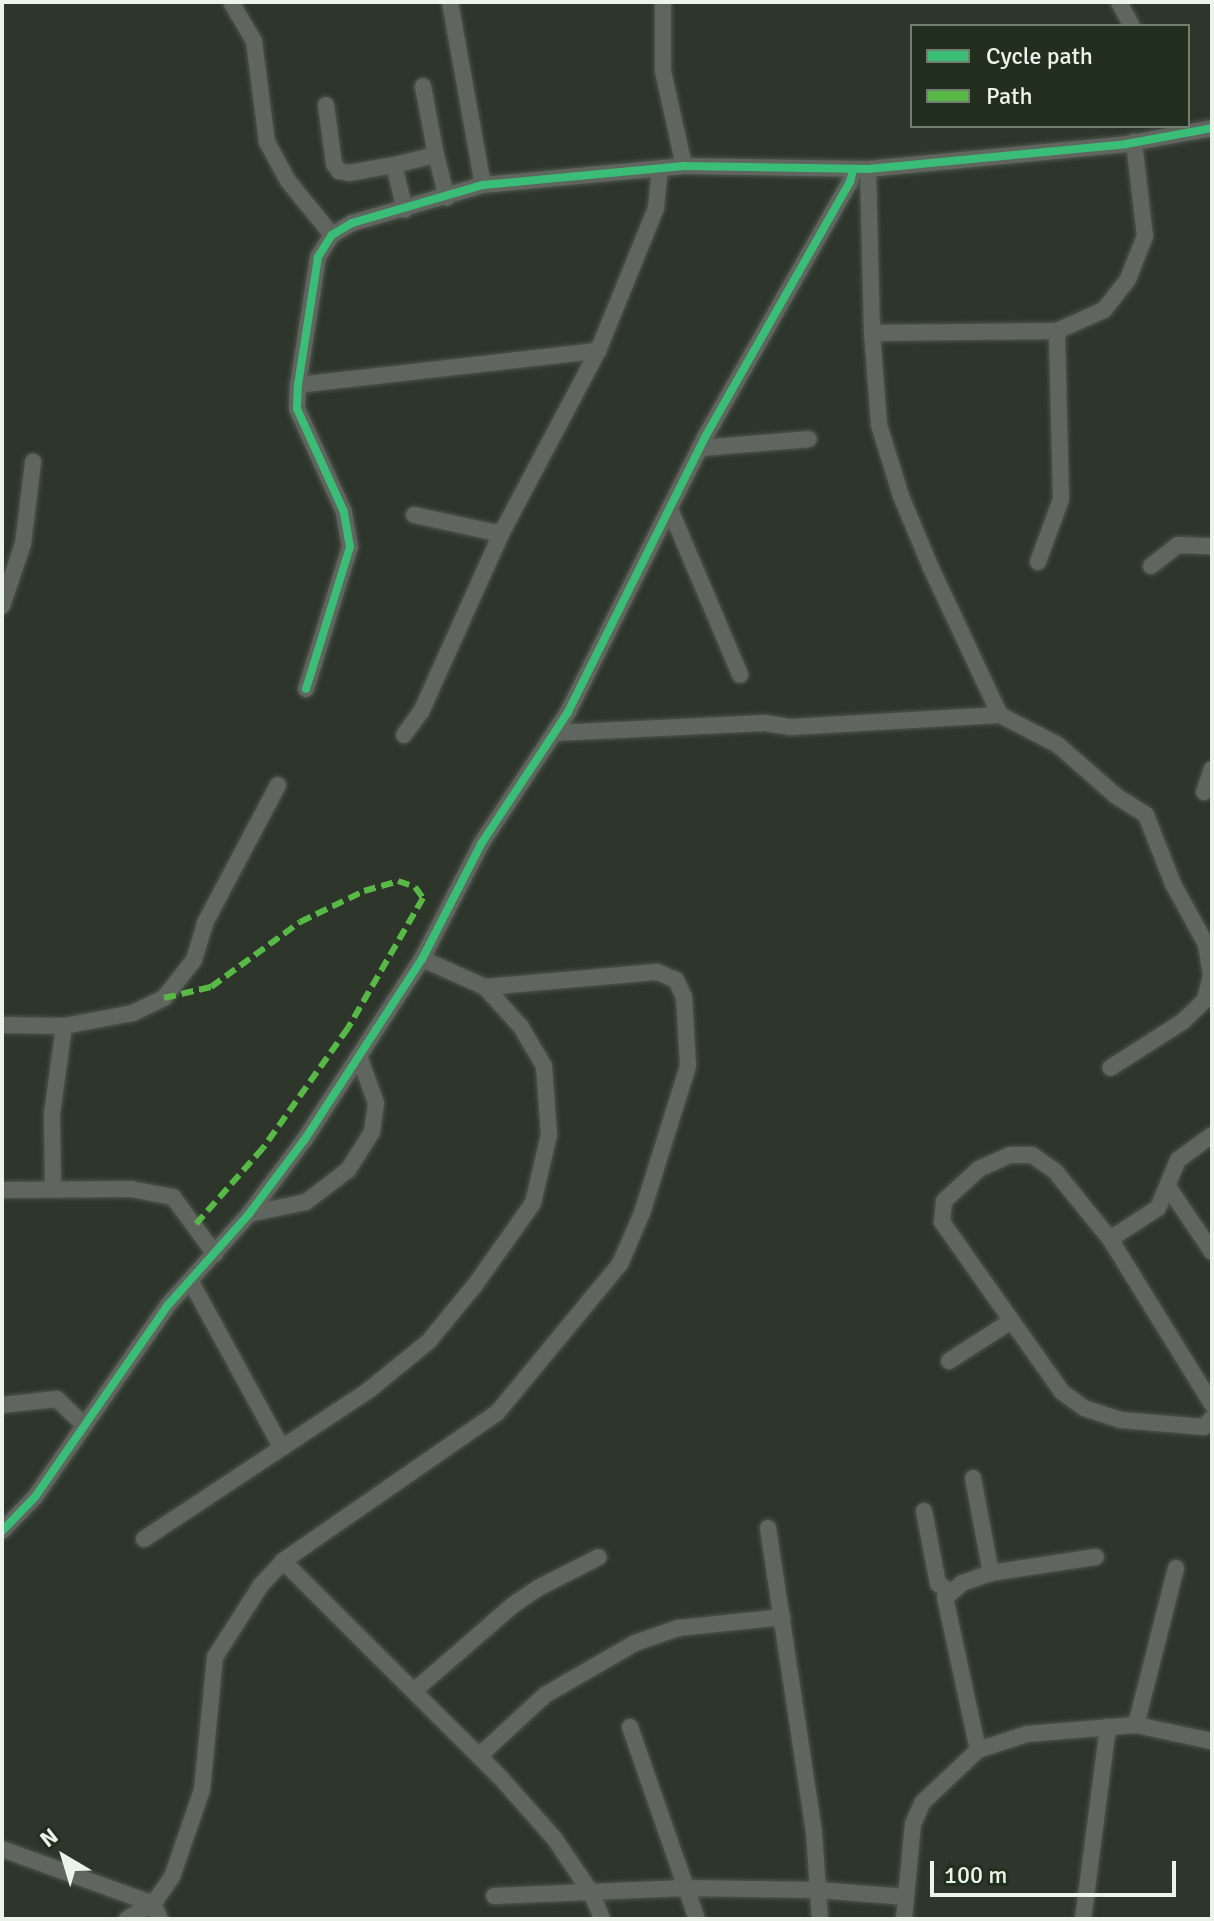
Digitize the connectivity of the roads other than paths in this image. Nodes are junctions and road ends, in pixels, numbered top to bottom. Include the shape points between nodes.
1 (231, 2) edge
2 (450, 2) edge
3 (663, 2) edge
4 (1119, 2) edge
5 (1131, 24) edge
6 (423, 86) dead end
7 (326, 105) dead end
8 (1212, 128) edge
9 (1159, 132) edge
10 (1134, 142) junction
11 (436, 155) junction
12 (394, 165) junction
13 (684, 166) junction
14 (660, 168) junction
15 (861, 170) junction
16 (483, 185) junction
17 (447, 198) junction
18 (405, 210) junction
19 (332, 235) junction
20 (1057, 331) junction
21 (872, 333) junction
22 (598, 351) junction
23 (298, 385) junction
24 (809, 439) dead end
25 (700, 448) junction
26 (33, 462) dead end
27 (670, 509) junction
28 (414, 515) dead end
29 (501, 534) junction
30 (1212, 546) edge
31 (1038, 562) dead end
32 (1151, 566) dead end
33 (2, 606) edge
34 (740, 675) dead end
35 (306, 689) dead end
36 (1000, 715) junction
37 (555, 733) junction
38 (404, 735) dead end
39 (1212, 769) edge
40 (278, 785) dead end
41 (1204, 792) dead end
42 (422, 959) junction
43 (485, 987) junction
44 (2, 1025) edge
45 (64, 1026) junction
46 (359, 1056) junction
47 (1110, 1068) dead end
48 (1212, 1135) edge
49 (1169, 1188) junction
50 (53, 1189) junction
51 (2, 1190) edge
52 (249, 1214) junction
53 (1110, 1239) junction
54 (1212, 1252) edge
55 (215, 1254) junction
56 (191, 1282) junction
57 (1011, 1321) junction
58 (949, 1361) dead end
59 (1212, 1404) edge
60 (2, 1405) edge
61 (1212, 1418) edge
62 (83, 1424) junction
63 (282, 1448) junction
64 (973, 1478) dead end
65 (924, 1511) dead end
66 (768, 1528) dead end
67 (2, 1531) edge
68 (144, 1539) dead end
69 (599, 1557) dead end
70 (1096, 1557) dead end
71 (283, 1561) junction
72 (1176, 1568) dead end
73 (991, 1573) junction
74 (949, 1591) junction
75 (782, 1617) junction
76 (415, 1690) junction
77 (1136, 1725) junction
78 (630, 1727) dead end
79 (1108, 1727) junction
80 (1212, 1741) edge
81 (978, 1750) junction
82 (479, 1756) junction
83 (2, 1849) edge
84 (686, 1888) junction
85 (818, 1890) junction
86 (592, 1894) junction
87 (494, 1896) dead end
88 (906, 1897) junction
89 (156, 1911) edge
90 (127, 1919) edge
91 (602, 1919) edge
92 (697, 1919) edge
93 (820, 1919) edge
94 (904, 1919) edge
95 (1083, 1919) edge

1 - 19 street via 254,41 267,142 288,181
2 - 16 street
3 - 13 street via 663,71
4 - 5 street
6 - 11 street
7 - 12 street via 339,171
8 - 9 street
9 - 10 street
10 - 15 street
10 - 20 street via 1145,236 1128,279 1104,310
11 - 12 street
11 - 17 street
12 - 18 street
13 - 14 street
13 - 15 street
14 - 16 street
14 - 22 street via 656,208
15 - 21 street
15 - 25 street
16 - 17 street
17 - 18 street
18 - 19 street via 352,223
19 - 23 street via 318,257
20 - 21 street
20 - 31 street via 1061,499
21 - 36 street via 879,425 901,496
22 - 23 street
22 - 29 street
23 - 35 street via 302,425 344,512 350,547
24 - 25 street
25 - 27 street
26 - 33 street via 23,544
27 - 34 street
27 - 37 street
28 - 29 street
29 - 38 street via 421,712
30 - 32 street via 1178,545
36 - 37 street
36 - 47 street via 1058,745 1146,815 1173,884 1206,944 1211,976 1205,1000 1182,1022
37 - 42 street via 481,844
39 - 41 street
40 - 45 street via 212,909 194,960 174,988 133,1013
42 - 43 street
42 - 46 street
43 - 63 street via 521,1027 544,1066 549,1135 533,1203 429,1341 369,1390
43 - 71 street via 657,972 676,980 684,997 688,1066 642,1213 620,1264 497,1413
44 - 45 street
45 - 50 street via 52,1114
46 - 52 street
46 - 52 street via 376,1103 372,1132 348,1170 306,1202
48 - 49 street via 1178,1160
49 - 53 street via 1158,1208
49 - 54 street
50 - 51 street
50 - 55 street via 131,1189 173,1197
52 - 55 street
53 - 57 street via 1055,1171 1032,1155 1010,1155 979,1169 944,1201 942,1222
53 - 59 street
55 - 56 street
56 - 62 street via 168,1305
56 - 63 street
57 - 58 street
57 - 61 street via 1062,1392 1084,1408 1121,1420 1183,1427 1204,1427
60 - 62 street via 57,1399
62 - 67 street via 35,1497
63 - 68 street
64 - 73 street
65 - 74 street via 938,1584
66 - 75 street
69 - 76 street via 513,1605
70 - 73 street
71 - 76 street
71 - 89 street via 252,1597 215,1657 202,1790
72 - 77 street
73 - 74 street
74 - 81 street via 949,1631
75 - 82 street via 678,1628 635,1643 545,1695
75 - 85 street
76 - 82 street
77 - 79 street
77 - 80 street
78 - 84 street
79 - 81 street via 1027,1734
79 - 95 street
81 - 88 street via 923,1802 913,1824
82 - 86 street via 554,1838
83 - 89 street
84 - 85 street
84 - 86 street
84 - 92 street
85 - 88 street
85 - 93 street
86 - 87 street
86 - 91 street
88 - 94 street
89 - 90 street

